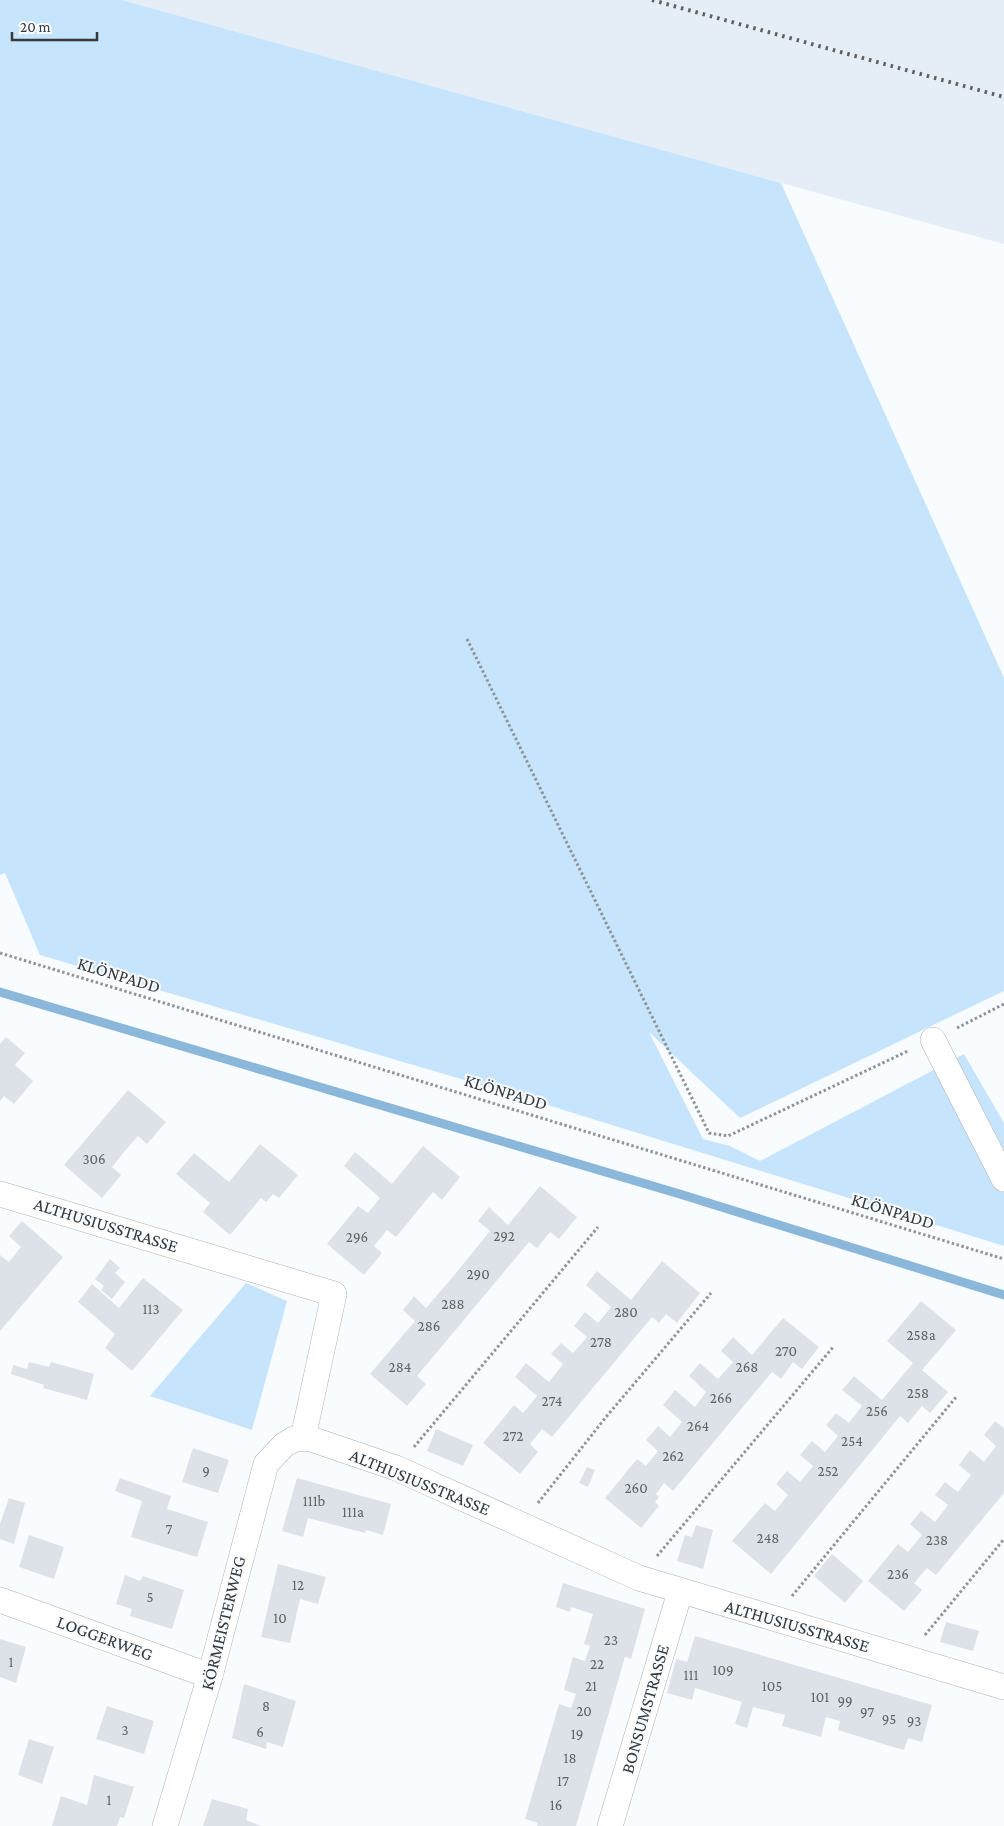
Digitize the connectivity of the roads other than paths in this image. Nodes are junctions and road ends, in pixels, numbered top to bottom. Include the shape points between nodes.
1 (933, 1040) road end
2 (1004, 1179) edge
3 (0, 1194) edge
4 (303, 1438) junction
5 (680, 1592) junction
6 (0, 1600) edge
7 (210, 1676) junction
8 (1004, 1687) edge
9 (165, 1826) edge
10 (610, 1826) edge

1 - 2 street
3 - 4 street, ALTHUSIUSSTRASSE via 334,1294
4 - 5 street, ALTHUSIUSSTRASSE via 396,1468 639,1578
4 - 7 street, KÖRMEISTERWEG via 284,1445 266,1464
5 - 8 street, ALTHUSIUSSTRASSE
5 - 10 street, BONSUMSTRASSE
6 - 7 street, LOGGERWEG
7 - 9 street, KÖRMEISTERWEG

